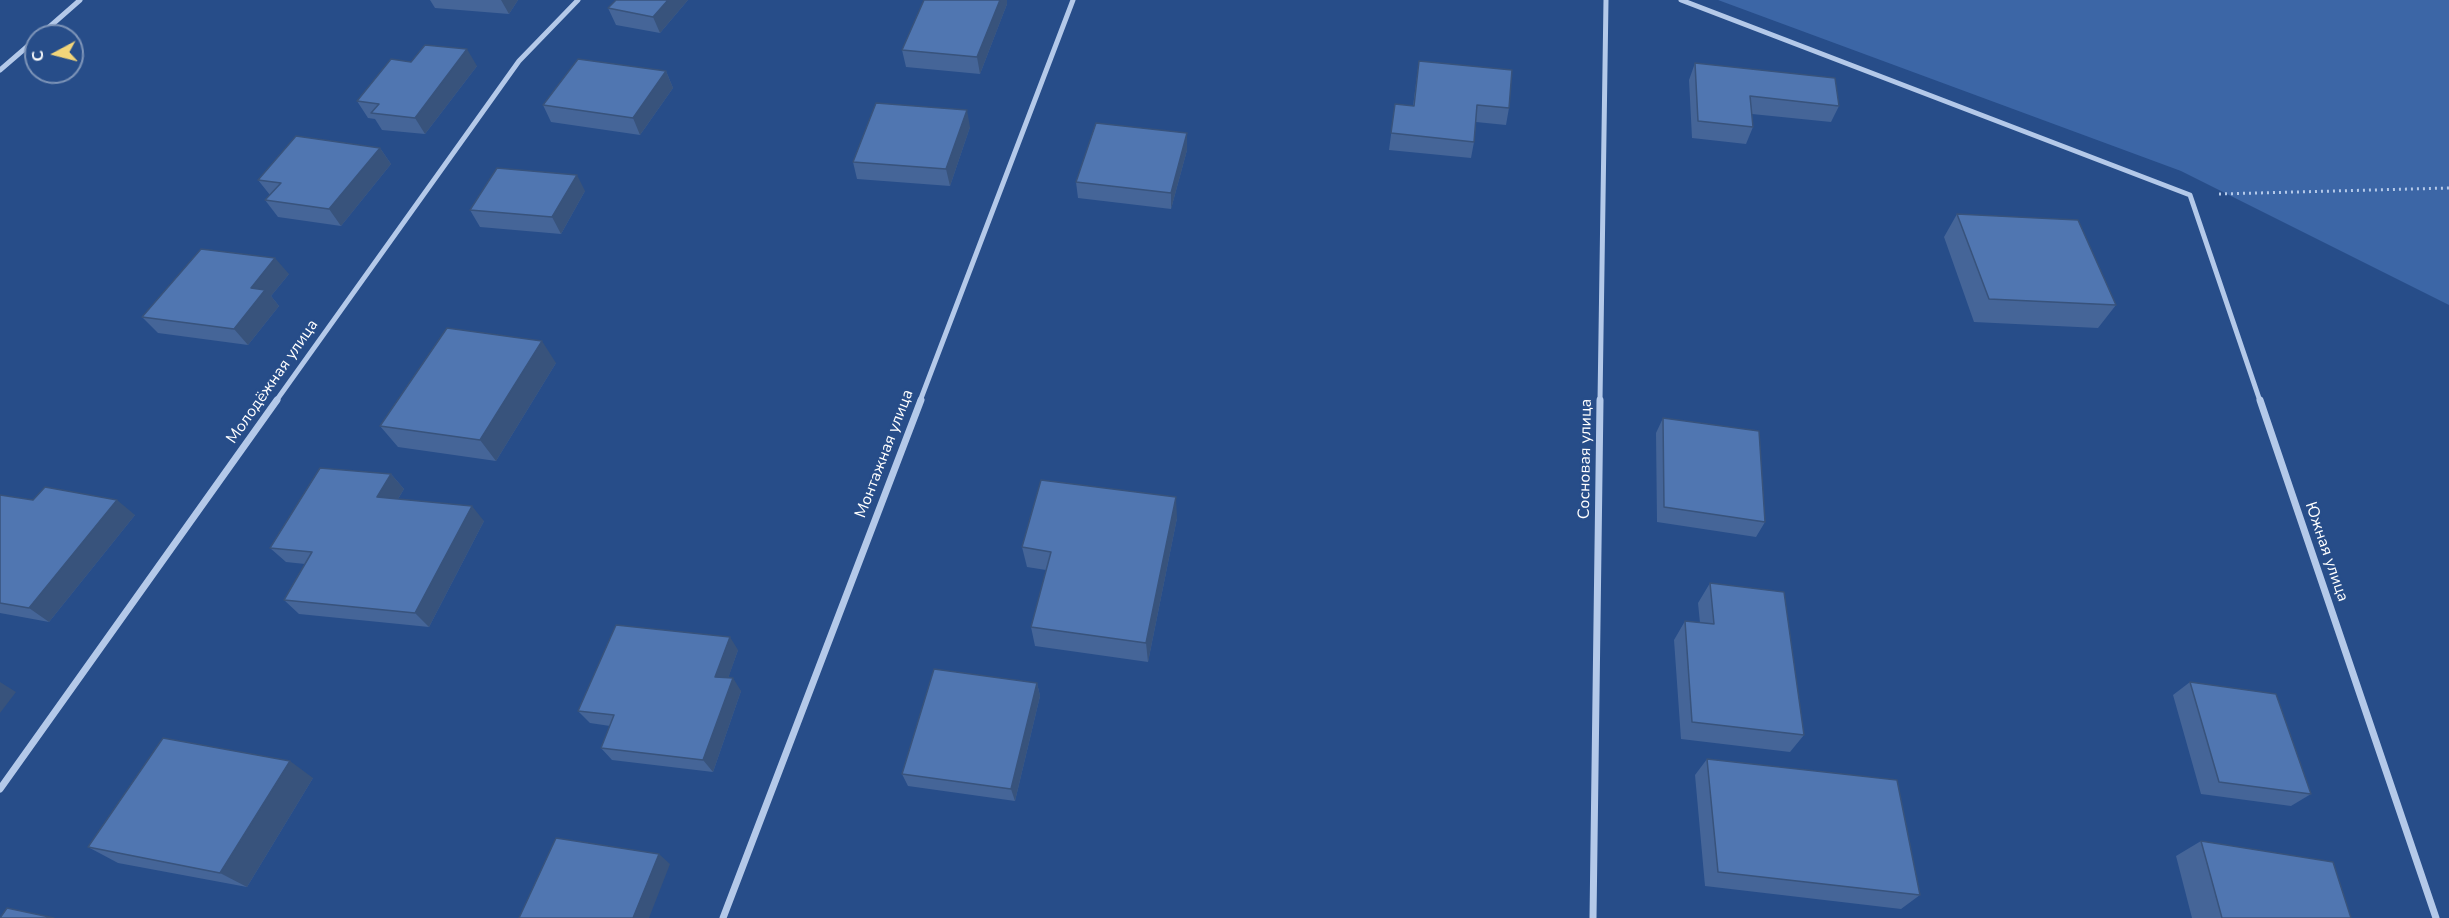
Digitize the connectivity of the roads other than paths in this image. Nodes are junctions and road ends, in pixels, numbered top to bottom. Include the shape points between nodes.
1 (80, 0) edge
2 (578, 0) edge
3 (1072, 0) edge
4 (1606, 0) edge
5 (1681, 0) edge
6 (53, 24) edge
7 (24, 49) edge
8 (0, 70) edge
9 (0, 789) edge
10 (723, 918) edge
11 (1593, 918) edge
12 (2436, 918) edge

1 - 6 street
2 - 9 street, Молодёжная улица via 519,61
3 - 10 street, Монтажная улица
4 - 11 street, Сосновая улица
5 - 12 street, Южная улица via 2190,195
7 - 8 street

